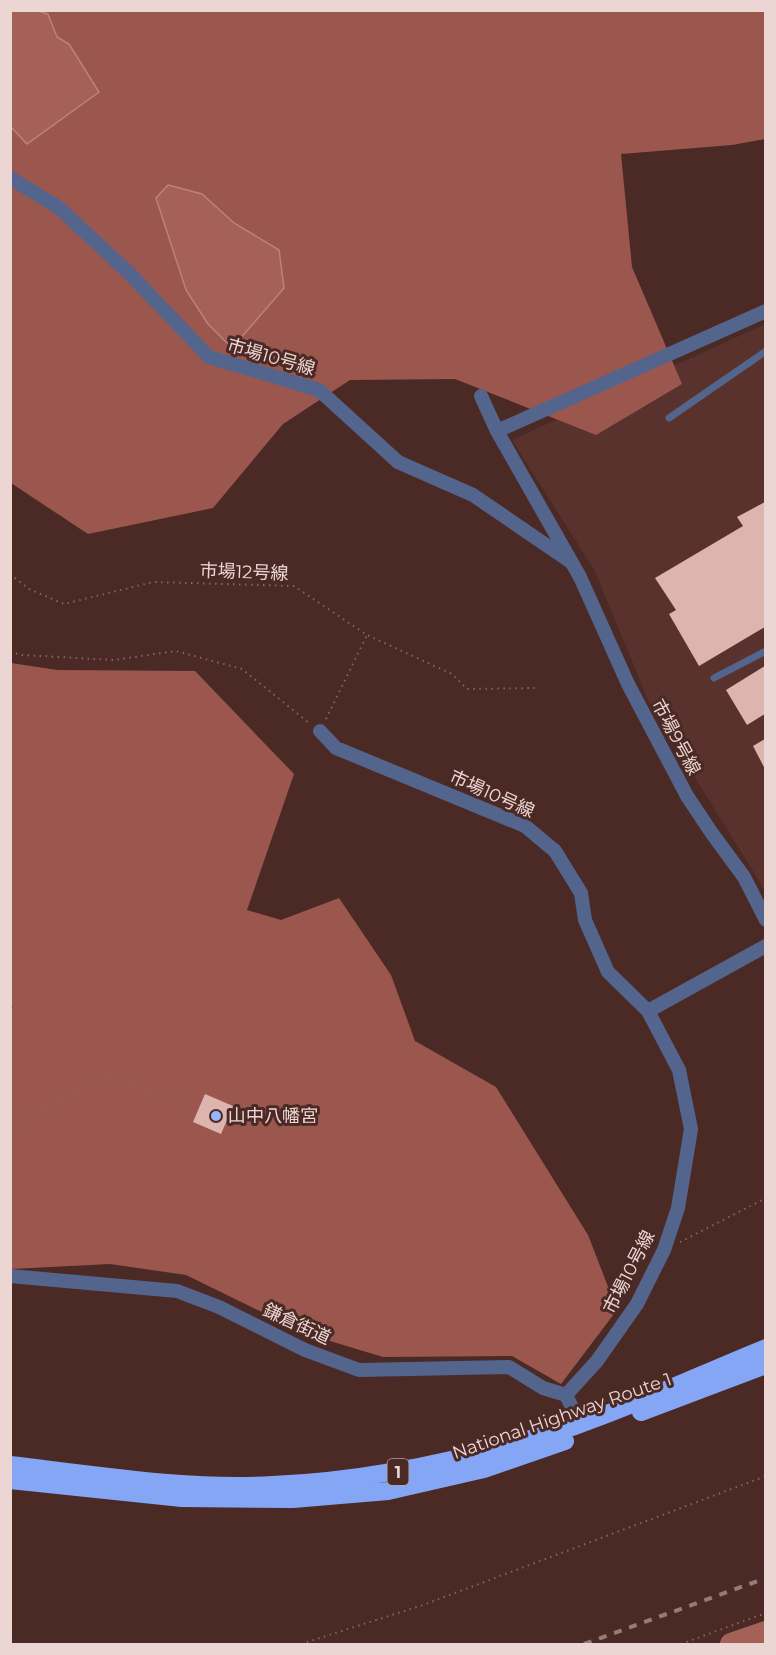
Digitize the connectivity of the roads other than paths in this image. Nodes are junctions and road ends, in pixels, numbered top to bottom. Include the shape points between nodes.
1 (10, 178) edge
2 (765, 311) edge
3 (765, 351) edge
4 (481, 396) dead end
5 (669, 418) dead end
6 (497, 431) junction
7 (571, 562) junction
8 (765, 651) edge
9 (714, 678) dead end
10 (320, 731) road end
11 (765, 920) edge
12 (765, 946) edge
13 (648, 1011) junction
14 (10, 1276) edge
15 (765, 1348) edge
16 (765, 1365) edge
17 (566, 1395) junction
18 (580, 1424) junction
19 (10, 1465) edge
20 (10, 1480) edge

1 - 7 street, 市場10号線 via 58,207 129,273 209,357 319,390 398,462 473,495
2 - 6 street
3 - 5 lane
4 - 6 street, 市場9号線
6 - 7 street, 市場9号線
7 - 11 street, 市場9号線 via 628,684 682,786 744,877
8 - 9 lane
10 - 13 street, 市場10号線 via 336,748 525,826 555,850 581,892 585,920 608,972
12 - 13 street
13 - 17 street, 市場10号線 via 679,1070 691,1129 678,1208 664,1250 637,1304 597,1361
14 - 17 street, 鎌倉街道 via 177,1291 219,1307 305,1350 359,1370 509,1367 543,1388
15 - 18 highway, National Highway Route 1 / 1
16 - 20 highway, National Highway Route 1 / 1 via 484,1468 388,1491 236,1500
17 - 18 street
18 - 19 highway, National Highway Route 1 / 1 via 413,1469 327,1482 209,1485

